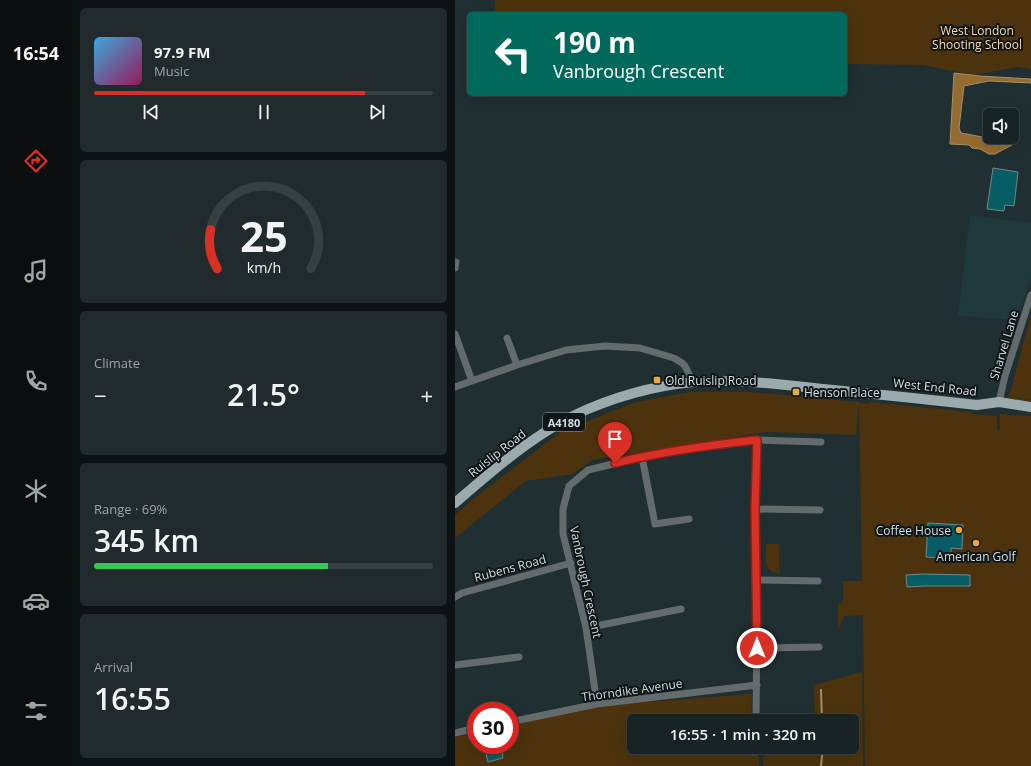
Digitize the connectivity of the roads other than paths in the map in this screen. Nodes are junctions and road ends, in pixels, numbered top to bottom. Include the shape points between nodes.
1 (455, 262) edge
2 (455, 268) edge
3 (1031, 294) edge
4 (455, 334) edge
5 (507, 338) dead end
6 (517, 365) junction
7 (472, 381) junction
8 (692, 382) junction
9 (455, 387) edge
10 (999, 402) junction
11 (1031, 407) edge
12 (757, 440) junction
13 (821, 442) dead end
14 (642, 456) junction
15 (455, 503) edge
16 (755, 509) junction
17 (820, 510) dead end
18 (689, 519) dead end
19 (571, 563) junction
20 (757, 580) junction
21 (818, 582) dead end
22 (455, 597) edge
23 (681, 609) dead end
24 (586, 628) junction
25 (819, 647) dead end
26 (757, 648) junction
27 (519, 657) dead end
28 (455, 665) edge
29 (757, 685) junction
30 (597, 704) junction
31 (756, 714) edge
32 (519, 720) edge
33 (467, 730) edge
34 (455, 732) edge

1 - 2 street
3 - 10 street, Sharvel Lane
4 - 7 street
5 - 6 street
6 - 7 street
6 - 8 street via 566,350 605,346 641,348 679,360 685,366
7 - 9 street
8 - 10 main road, West End Road / A4180 via 750,382 977,405
8 - 15 main road, Ruislip Road / A4180 via 630,394 587,409 553,427 519,450
10 - 11 main road, West End Road / A4180
12 - 13 street
12 - 14 street, Vanbrough Crescent
12 - 16 street
14 - 18 street via 655,524
14 - 19 street, Vanbrough Crescent via 588,470 569,486 563,509 563,534
16 - 17 street
16 - 20 street
19 - 22 street, Rubens Road
19 - 24 street, Vanbrough Crescent
20 - 21 street
20 - 26 street
23 - 24 street
24 - 30 street, Vanbrough Crescent
25 - 26 street
26 - 29 street
27 - 28 street
29 - 30 street, Thorndike Avenue
29 - 31 street
30 - 32 street, Thorndike Avenue
33 - 34 street

